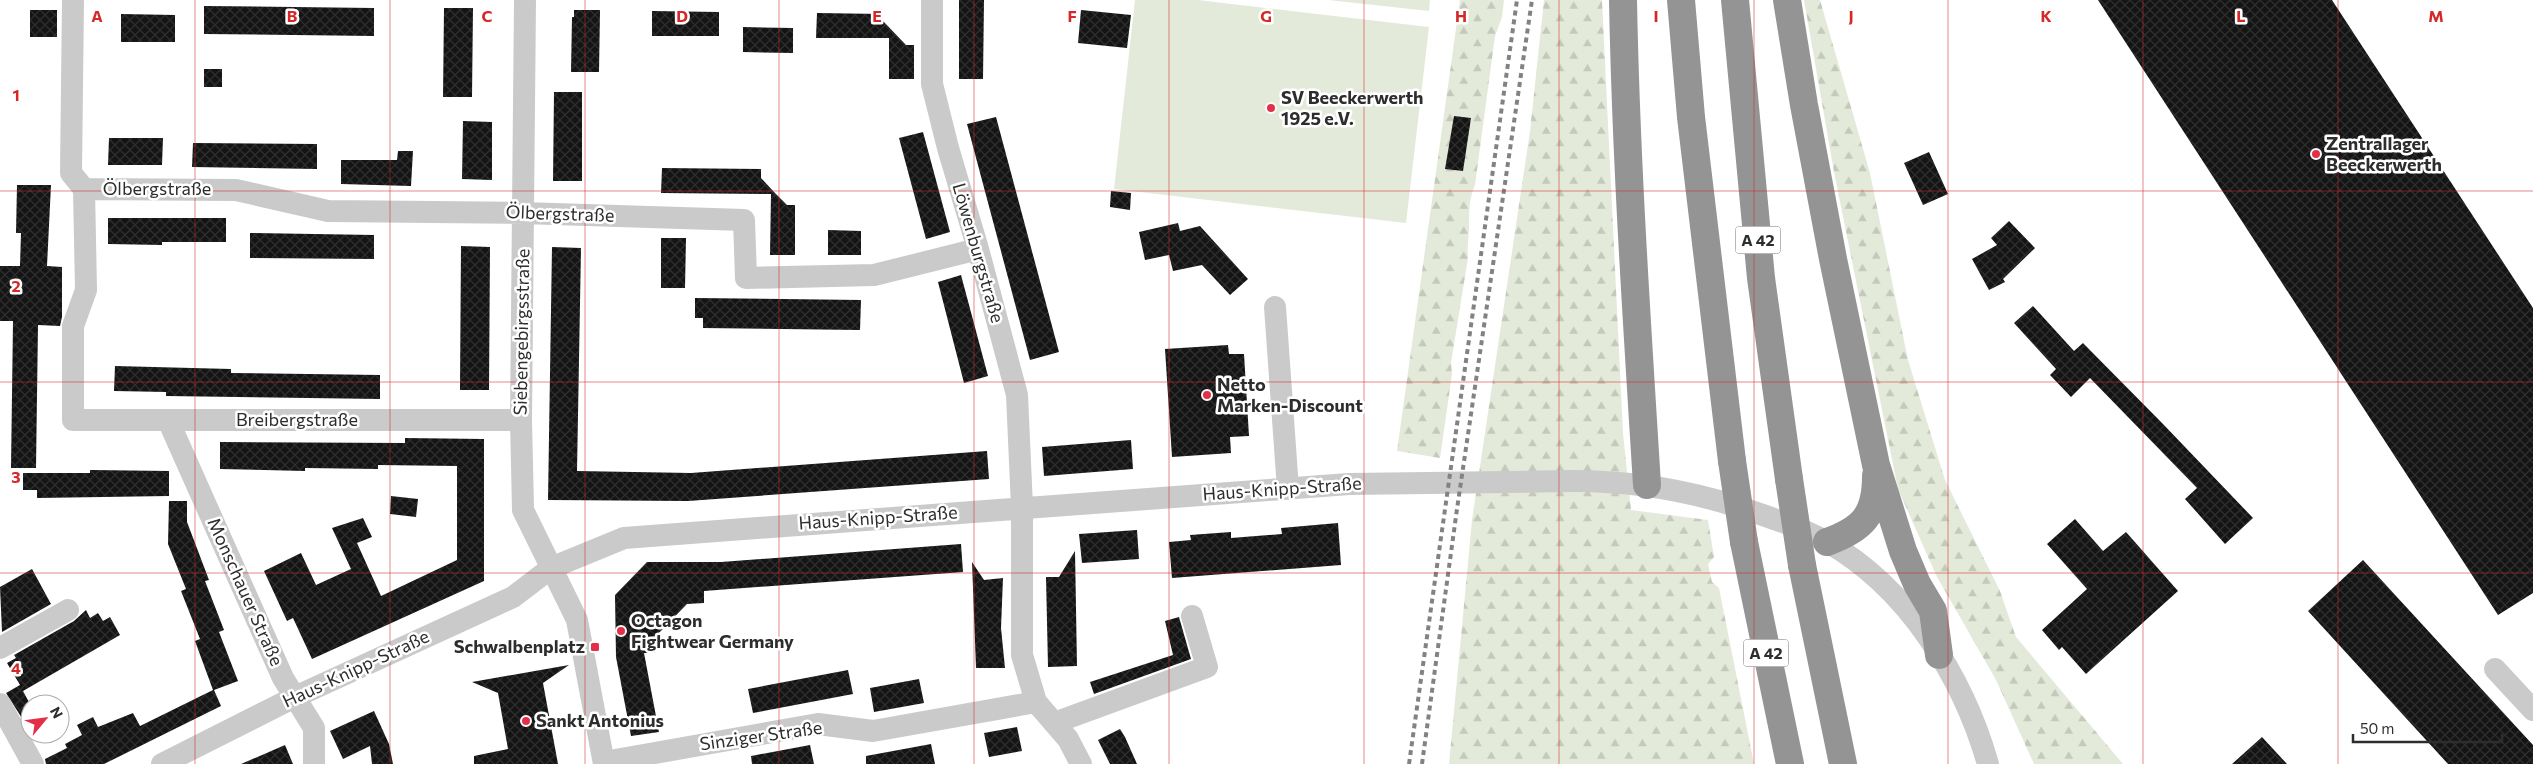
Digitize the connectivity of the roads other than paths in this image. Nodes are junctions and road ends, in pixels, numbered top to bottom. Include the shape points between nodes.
1 (73, 0) edge
2 (525, 0) edge
3 (932, 0) edge
4 (1623, 0) edge
5 (1681, 0) edge
6 (1735, 0) edge
7 (1788, 0) edge
8 (84, 189) junction
9 (523, 213) junction
10 (978, 249) junction
11 (1275, 307) dead end
12 (168, 420) junction
13 (521, 420) junction
14 (1876, 465) junction
15 (1648, 485) junction
16 (1288, 489) junction
17 (1022, 507) junction
18 (1827, 542) junction
19 (551, 568) junction
20 (68, 610) dead end
21 (1192, 616) dead end
22 (0, 648) edge
23 (1939, 655) junction
24 (2495, 670) dead end
25 (295, 697) junction
26 (1036, 702) junction
27 (0, 704) edge
28 (2533, 710) edge
29 (1054, 723) junction
30 (604, 763) edge
31 (33, 764) edge
32 (162, 764) edge
33 (314, 764) edge
34 (1081, 764) edge
35 (1790, 764) edge
36 (1843, 764) edge
37 (1988, 764) edge

1 - 8 street via 71,173
2 - 9 street, Siebengebirgsstraße
3 - 10 street, Löwenburgstraße via 932,84
4 - 15 highway via 1634,297
5 - 35 highway, A 42, bridge via 1732,461 1744,542
6 - 36 highway, A 42, bridge via 1761,278 1789,479 1802,565
7 - 14 highway via 1804,105
8 - 9 street, Ölbergstraße via 236,190 328,211
8 - 12 street, Breibergstraße via 86,290 73,326 73,420
9 - 10 street, Ölbergstraße via 744,220 746,278 874,274
9 - 13 street, Siebengebirgsstraße
10 - 17 street, Löwenburgstraße via 1016,395
11 - 16 street
12 - 13 street, Breibergstraße
12 - 25 street, Monschauer Straße
13 - 19 street, Siebengebirgsstraße via 523,510
14 - 18 highway via 1875,501 1867,516 1853,530
14 - 23 highway via 1903,551 1933,611
15 - 16 street, Haus-Knipp-Straße via 1609,481 1526,481 1349,484
15 - 18 street, Haus-Knipp-Straße via 1735,506
16 - 17 street, Haus-Knipp-Straße
17 - 19 street, Haus-Knipp-Straße via 624,538
17 - 26 street, Löwenburgstraße via 1022,655
18 - 23 street, Haus-Knipp-Straße via 1882,583 1907,610
19 - 25 street, Haus-Knipp-Straße via 513,597
19 - 30 street, Siebengebirgsstraße via 577,620
20 - 22 street
21 - 29 street via 1207,667
23 - 37 street, Haus-Knipp-Straße via 1960,689 1978,729
24 - 28 street
25 - 32 street, Haus-Knipp-Straße
25 - 33 street, Monschauer Straße via 314,728
26 - 29 street
26 - 30 street, Sinziger Straße via 873,731 818,724
27 - 31 street
29 - 34 street via 1068,739

